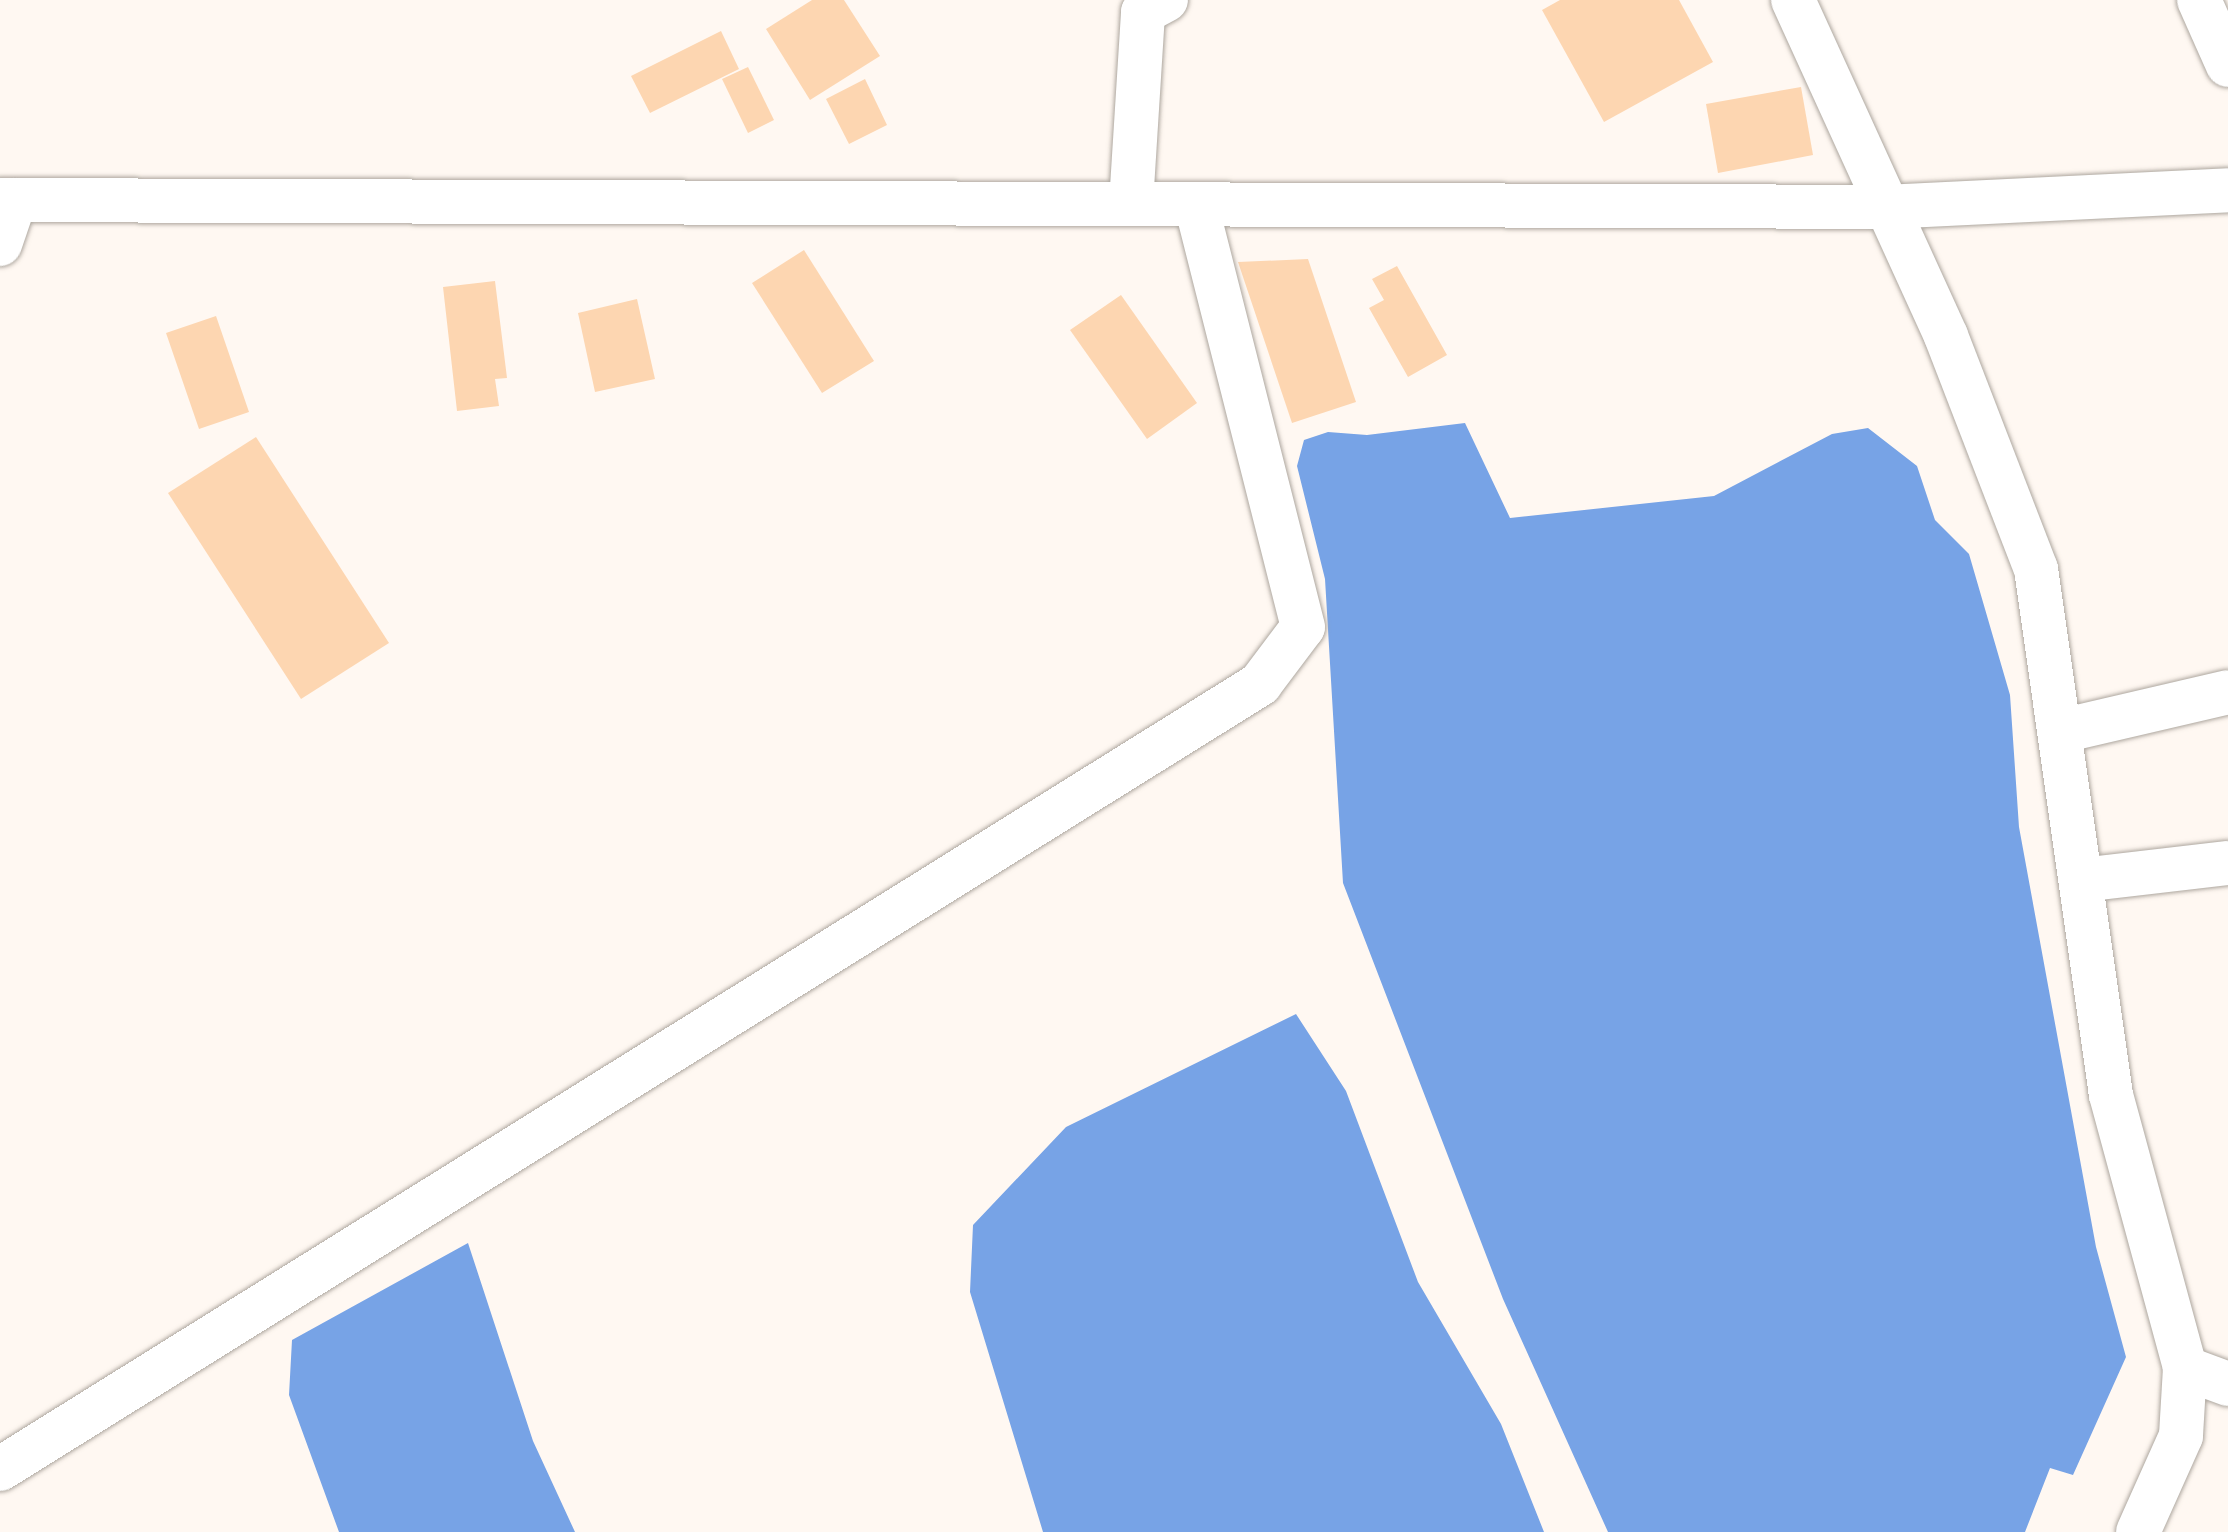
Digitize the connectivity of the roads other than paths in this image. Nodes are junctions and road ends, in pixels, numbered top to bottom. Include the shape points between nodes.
1 (1166, 0) edge
2 (1793, 0) edge
3 (2199, 0) edge
4 (2228, 65) edge
5 (2228, 190) edge
6 (8, 200) edge
7 (1131, 204) junction
8 (1196, 205) junction
9 (1886, 207) junction
10 (0, 244) edge
11 (2228, 692) edge
12 (2061, 731) junction
13 (2228, 863) edge
14 (2081, 880) junction
15 (2185, 1368) junction
16 (2228, 1384) edge
17 (0, 1469) edge
18 (2138, 1532) edge

1 - 7 street via 1143,12
2 - 9 street
3 - 4 street
5 - 9 street
6 - 7 street
6 - 10 street
7 - 8 street
8 - 9 street
8 - 17 street via 1303,627 1260,684
9 - 12 street via 1946,336 2036,569
11 - 12 street
12 - 14 street
13 - 14 street
14 - 15 street via 2111,1095
15 - 16 street
15 - 18 street via 2181,1436

